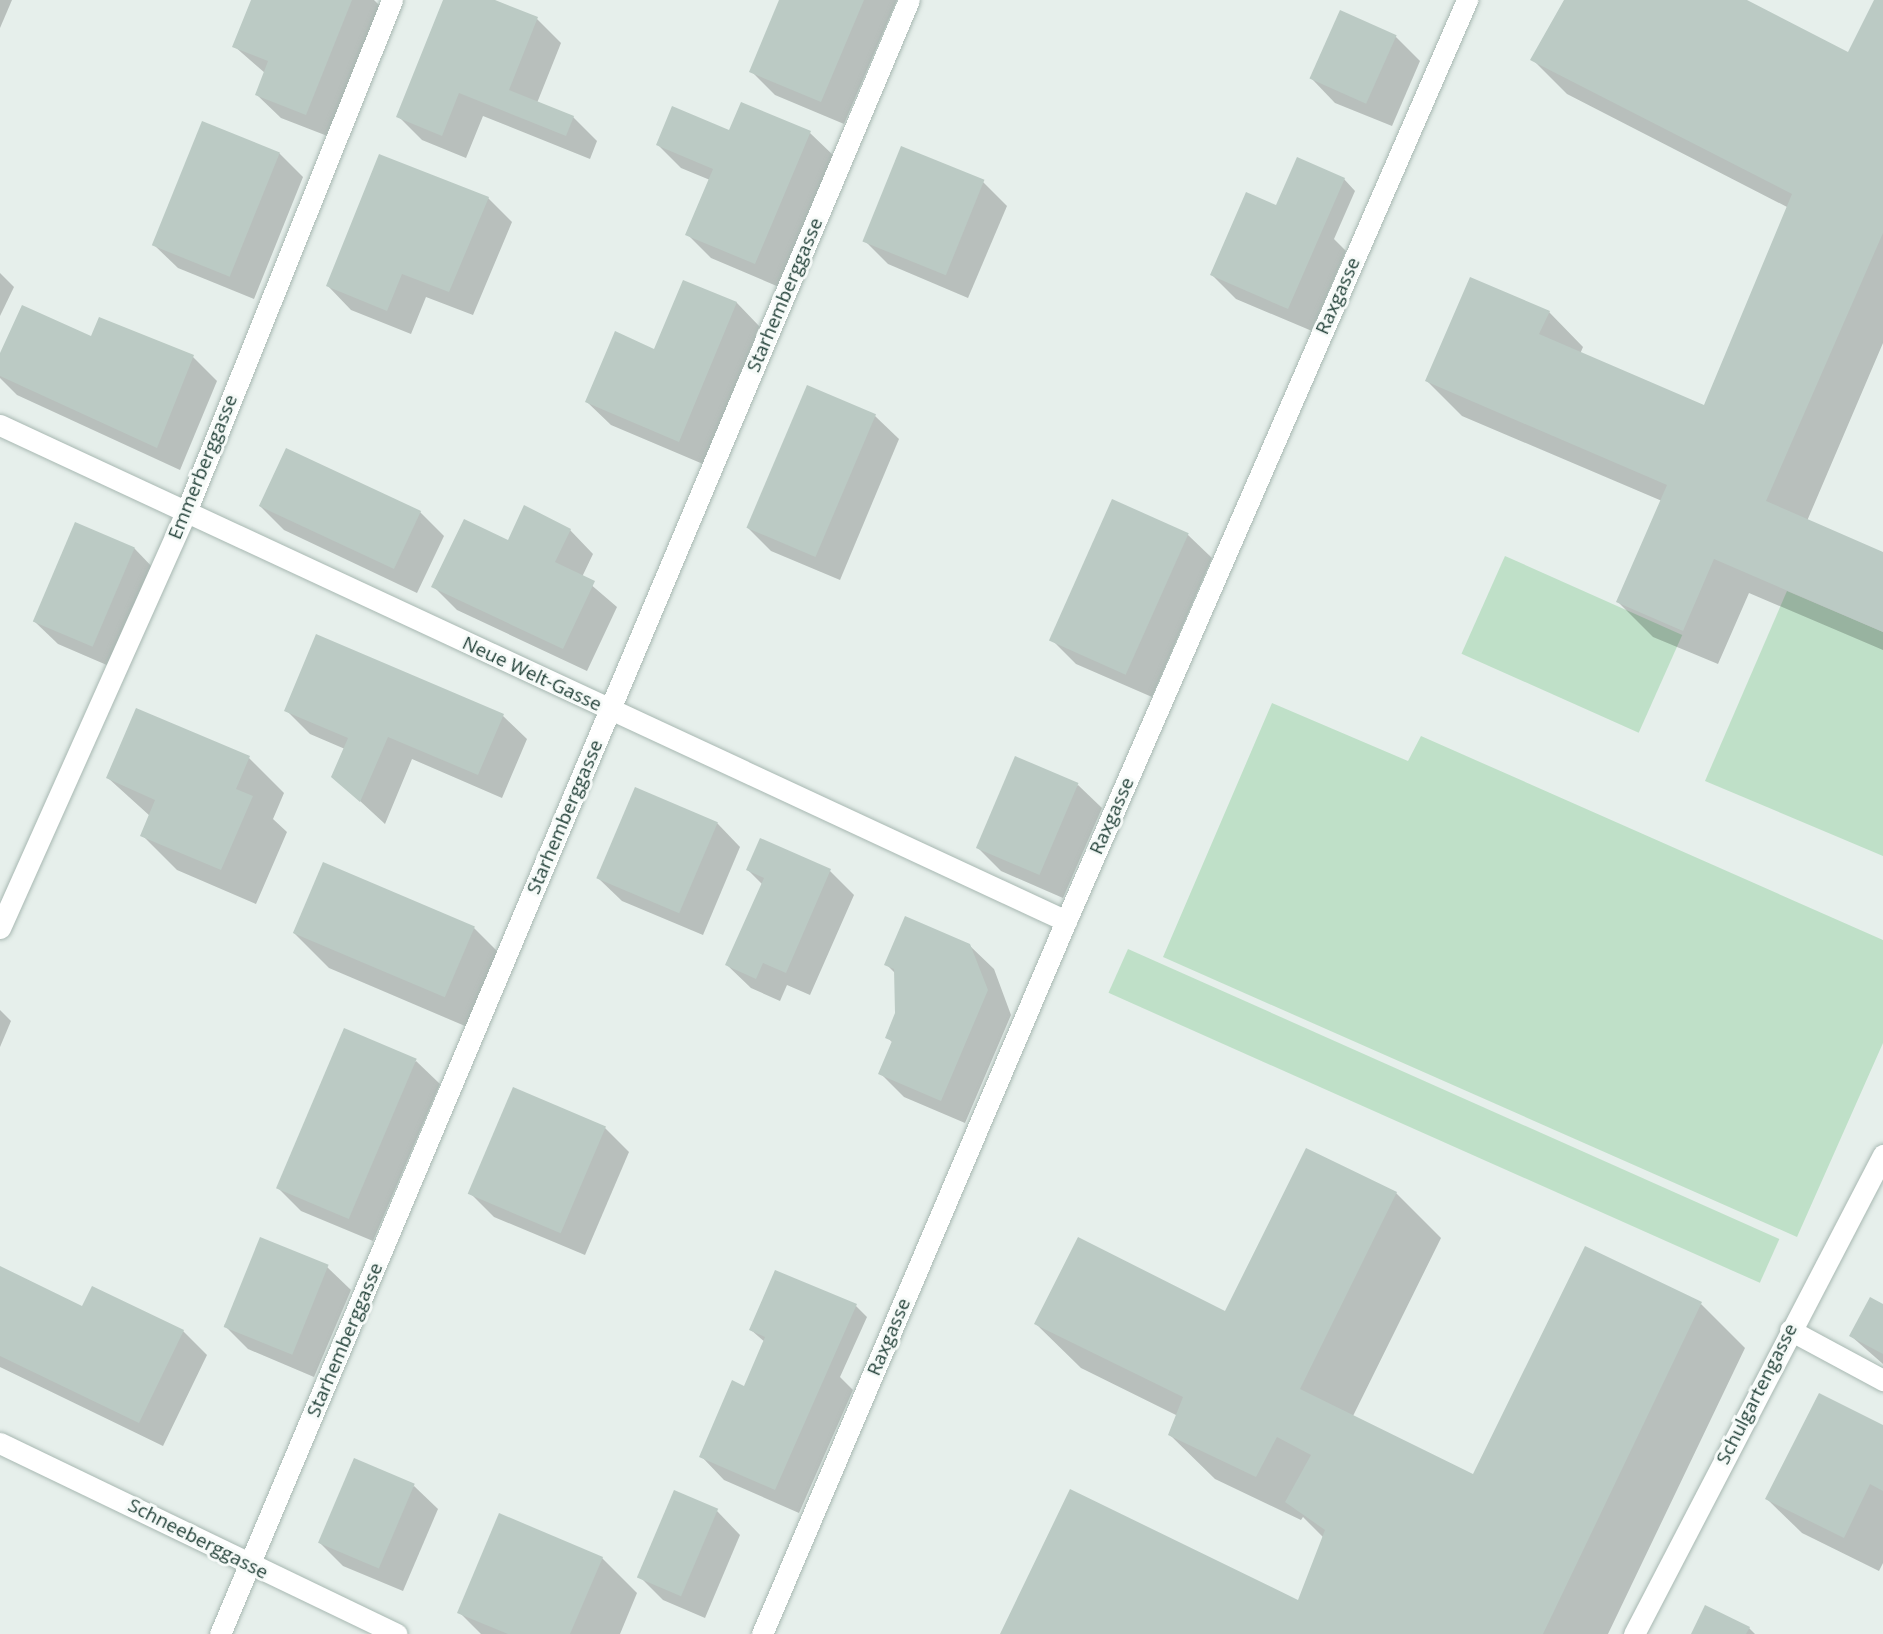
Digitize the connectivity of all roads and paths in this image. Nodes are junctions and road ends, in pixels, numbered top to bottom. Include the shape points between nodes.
1 (392, 0) edge
2 (909, 0) edge
3 (1467, 0) edge
4 (0, 425) edge
5 (186, 512) junction
6 (610, 711) junction
7 (1066, 921) junction
8 (0, 928) edge
9 (1883, 1155) edge
10 (1790, 1330) junction
11 (1883, 1380) edge
12 (0, 1443) edge
13 (250, 1566) junction
14 (220, 1634) edge
15 (396, 1634) edge
16 (762, 1634) edge
17 (1634, 1634) edge

1 - 5 street, Emmerberggasse
2 - 6 street, Starhemberggasse
3 - 7 street, Raxgasse
4 - 5 street, Neue Welt-Gasse
5 - 6 street, Neue Welt-Gasse
5 - 8 street, Emmerberggasse
6 - 7 street, Neue Welt-Gasse
6 - 13 street, Starhemberggasse
7 - 16 street, Raxgasse
9 - 10 street, Schulgartengasse
10 - 11 street
10 - 17 street, Schulgartengasse
12 - 13 street, Schneeberggasse
13 - 14 street, Starhemberggasse
13 - 15 street, Schneeberggasse

